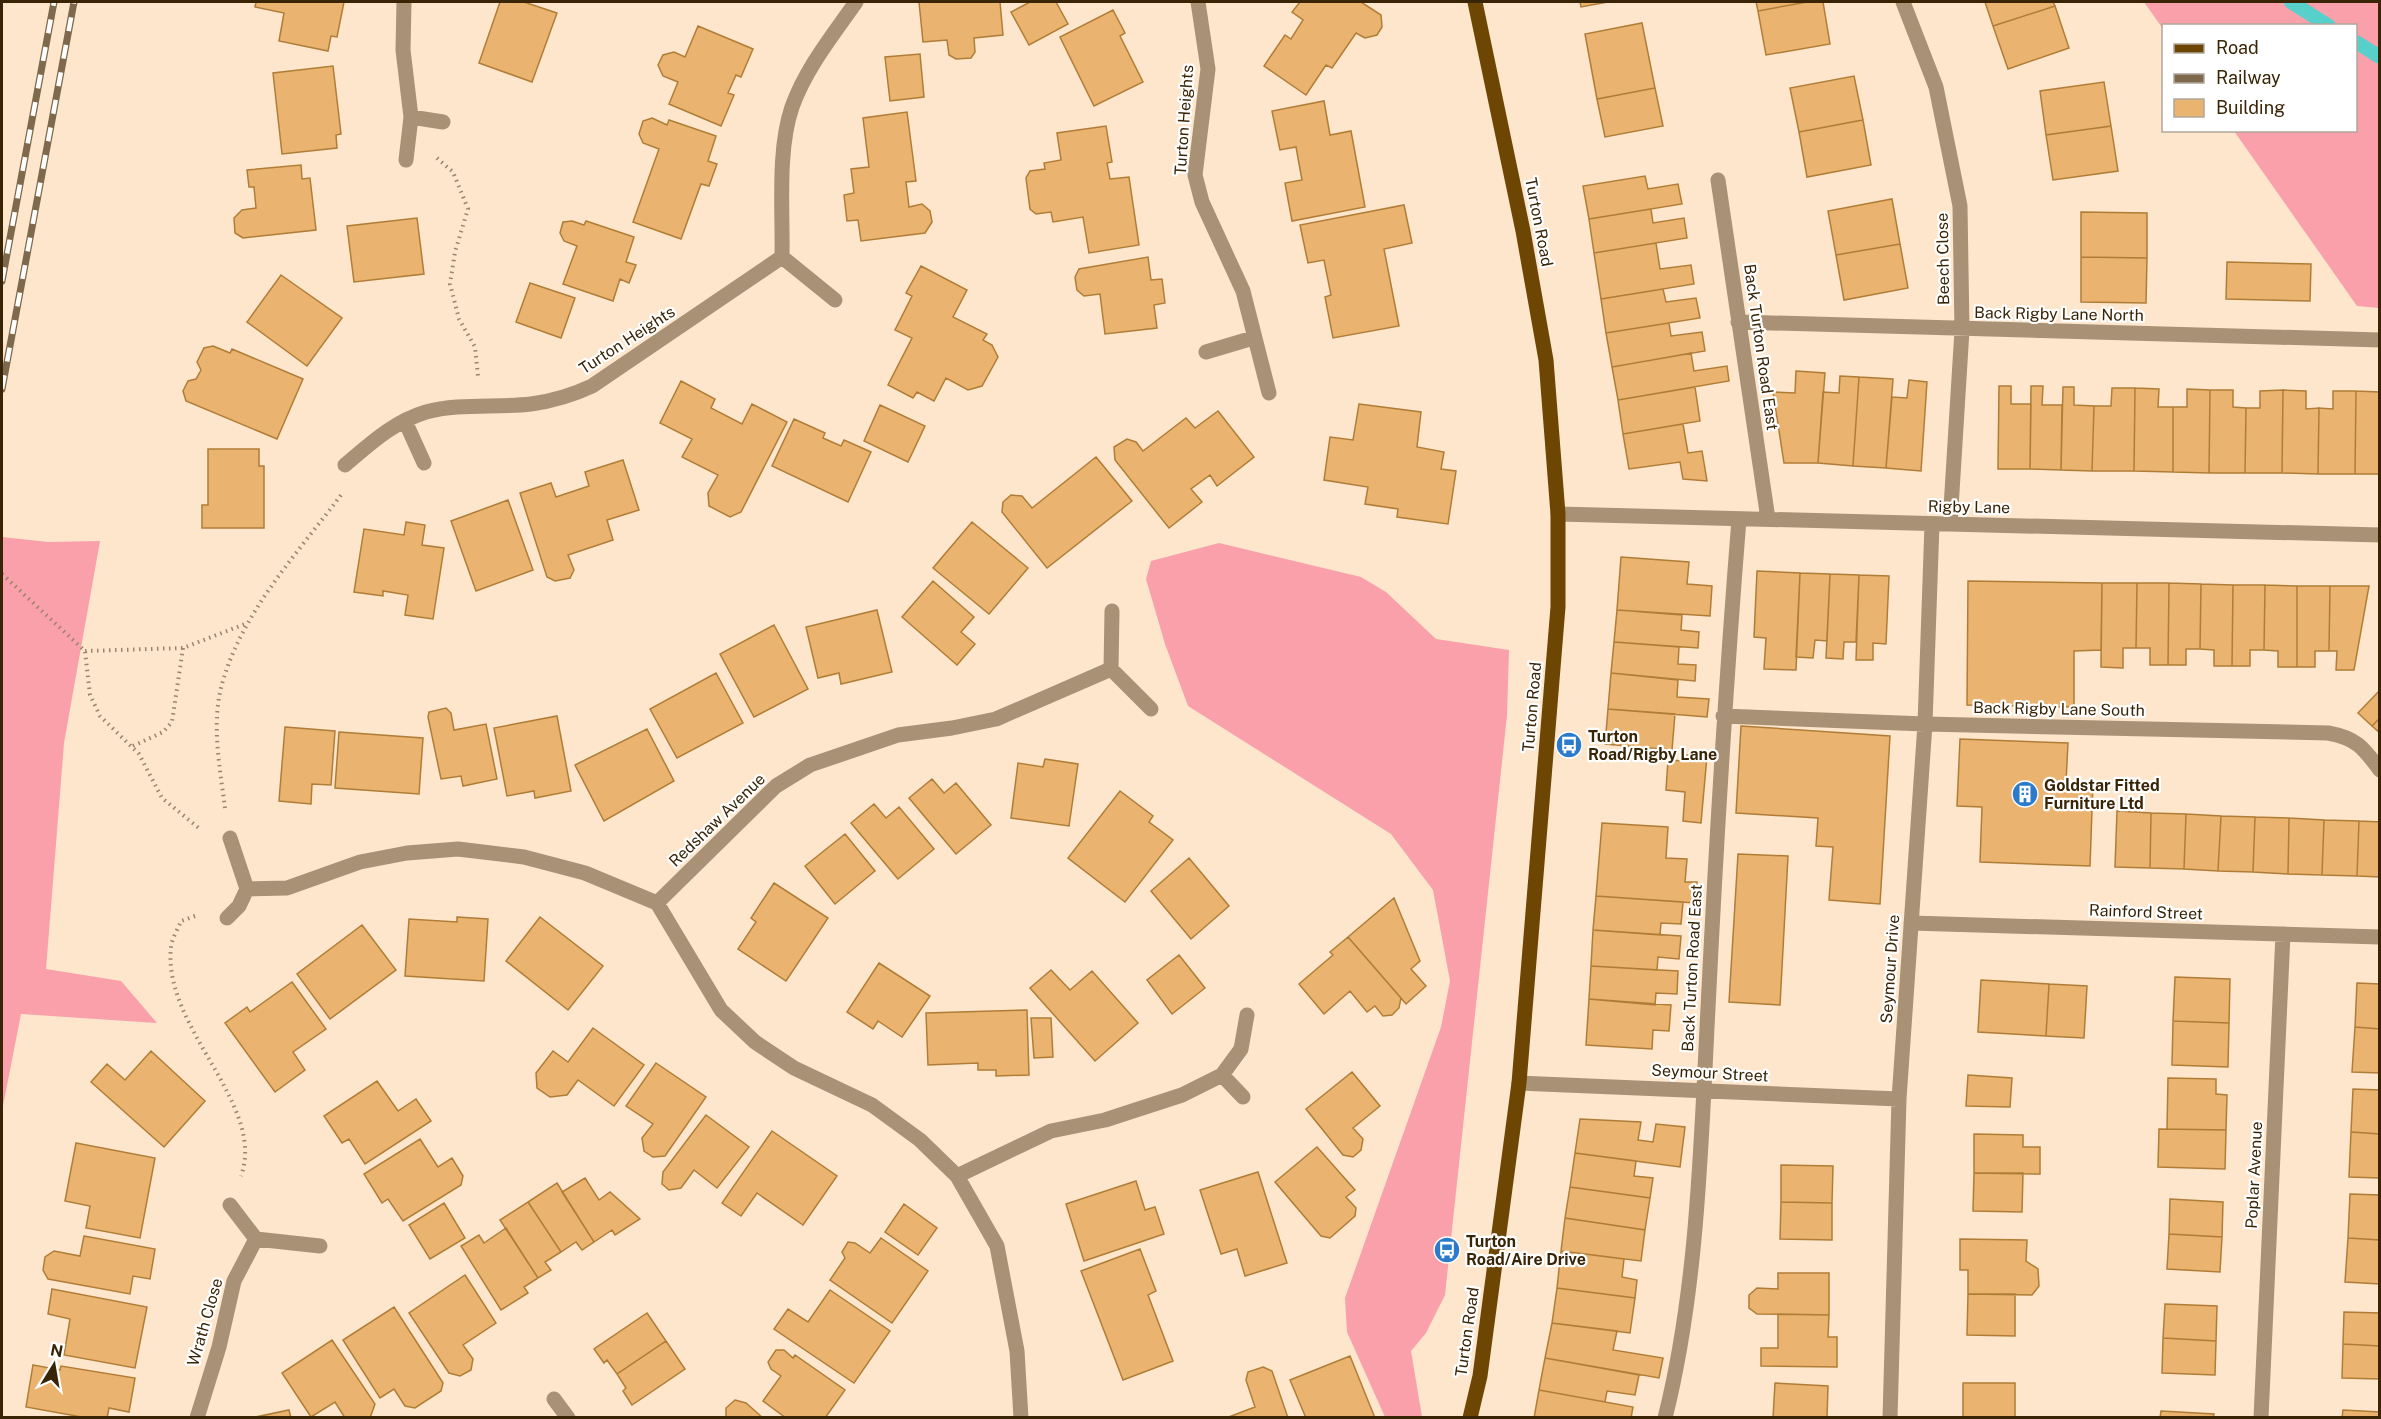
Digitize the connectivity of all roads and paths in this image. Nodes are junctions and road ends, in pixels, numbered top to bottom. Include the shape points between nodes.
1 (404, 2) edge
2 (856, 2) edge
3 (1198, 2) edge
4 (1475, 2) edge
5 (1903, 2) edge
6 (411, 117) junction
7 (443, 122) dead end
8 (410, 133) junction
9 (406, 160) dead end
10 (1718, 180) dead end
11 (782, 257) junction
12 (835, 300) dead end
13 (1738, 322) junction
14 (1962, 330) junction
15 (1253, 338) junction
16 (2379, 340) edge
17 (1206, 352) dead end
18 (1269, 393) dead end
19 (481, 406) junction
20 (405, 421) junction
21 (424, 463) dead end
22 (345, 465) joint
23 (1558, 514) junction
24 (1739, 519) junction
25 (1768, 519) junction
26 (1932, 524) junction
27 (1950, 524) junction
28 (2379, 535) edge
29 (2, 574) edge
30 (1112, 611) dead end
31 (245, 624) junction
32 (183, 648) junction
33 (86, 651) junction
34 (1111, 669) junction
35 (1151, 709) dead end
36 (1723, 716) junction
37 (1925, 724) junction
38 (133, 746) junction
39 (2379, 770) edge
40 (230, 838) junction
41 (247, 889) junction
42 (657, 903) junction
43 (227, 918) joint
44 (1911, 923) junction
45 (2283, 934) junction
46 (2379, 938) edge
47 (1247, 1015) dead end
48 (1222, 1076) junction
49 (1519, 1083) junction
50 (1703, 1090) junction
51 (1243, 1097) dead end
52 (1899, 1099) junction
53 (957, 1176) junction
54 (230, 1205) joint
55 (256, 1239) junction
56 (320, 1246) dead end
57 (554, 1399) dead end
58 (197, 1418) edge
59 (568, 1418) edge
60 (1021, 1418) edge
61 (1470, 1418) edge
62 (1665, 1418) edge
63 (1890, 1418) edge
64 (2261, 1418) edge

1 - 6 street via 403,50
2 - 11 street via 806,74 792,107 785,135
3 - 15 street, Turton Heights via 1208,69 1195,175 1202,202 1243,291
4 - 23 main road, Turton Road via 1546,360
5 - 14 street, Beech Close via 1936,87 1960,206
6 - 7 street
6 - 8 street
8 - 9 street
8 - 19 path via 453,172 468,209 450,284 459,319 475,347
10 - 13 street, Back Turton Road East
11 - 12 street
11 - 19 street, Turton Heights via 592,386 568,397 531,404
13 - 14 street, Back Rigby Lane North
13 - 25 street, Back Turton Road East
14 - 16 street, Back Rigby Lane North
14 - 27 street, Beech Close
15 - 17 street
15 - 18 street, Turton Heights
19 - 20 street, Turton Heights via 427,412
20 - 21 street
20 - 22 street, Turton Heights via 385,431
22 - 31 path via 342,493
23 - 24 street, Rigby Lane
23 - 49 main road, Turton Road via 1558,607
24 - 25 street, Rigby Lane
24 - 36 street, Back Turton Road East
25 - 26 street, Rigby Lane
26 - 27 street, Rigby Lane
26 - 37 street, Seymour Drive
27 - 28 street, Rigby Lane
29 - 33 path
30 - 34 street
31 - 32 path
31 - 40 path via 221,686 217,743
32 - 33 path
32 - 38 path via 172,722 163,732
33 - 38 path via 90,695 100,716
34 - 35 street
34 - 42 street, Redshaw Avenue via 996,719 898,735 810,765 776,786
36 - 37 street, Back Rigby Lane South
36 - 50 street, Back Turton Road East
37 - 39 street, Back Rigby Lane South via 2328,733 2348,736
37 - 44 street, Seymour Drive
38 - 40 path via 162,798 195,828
40 - 41 street
41 - 42 street via 287,888 360,862 458,849 524,856 585,873
41 - 43 street via 239,906
42 - 53 street via 721,1010 754,1042 794,1068 872,1105 920,1140
43 - 54 path via 205,914 181,921 171,945 171,979 188,1024 240,1120 246,1162
44 - 45 street, Rainford Street
44 - 52 street, Seymour Drive
45 - 46 street, Rainford Street
45 - 64 street, Poplar Avenue
47 - 48 street via 1241,1048
48 - 51 street
48 - 53 street via 1182,1095 1105,1120 1051,1131
49 - 50 street, Seymour Street
49 - 61 main road, Turton Road via 1480,1376
50 - 52 street, Seymour Street
50 - 62 street, Back Turton Road East via 1686,1314
52 - 63 street, Seymour Drive
53 - 60 street via 998,1246 1017,1351
54 - 55 street
55 - 56 street
55 - 58 street, Wrath Close via 232,1288
57 - 59 street

